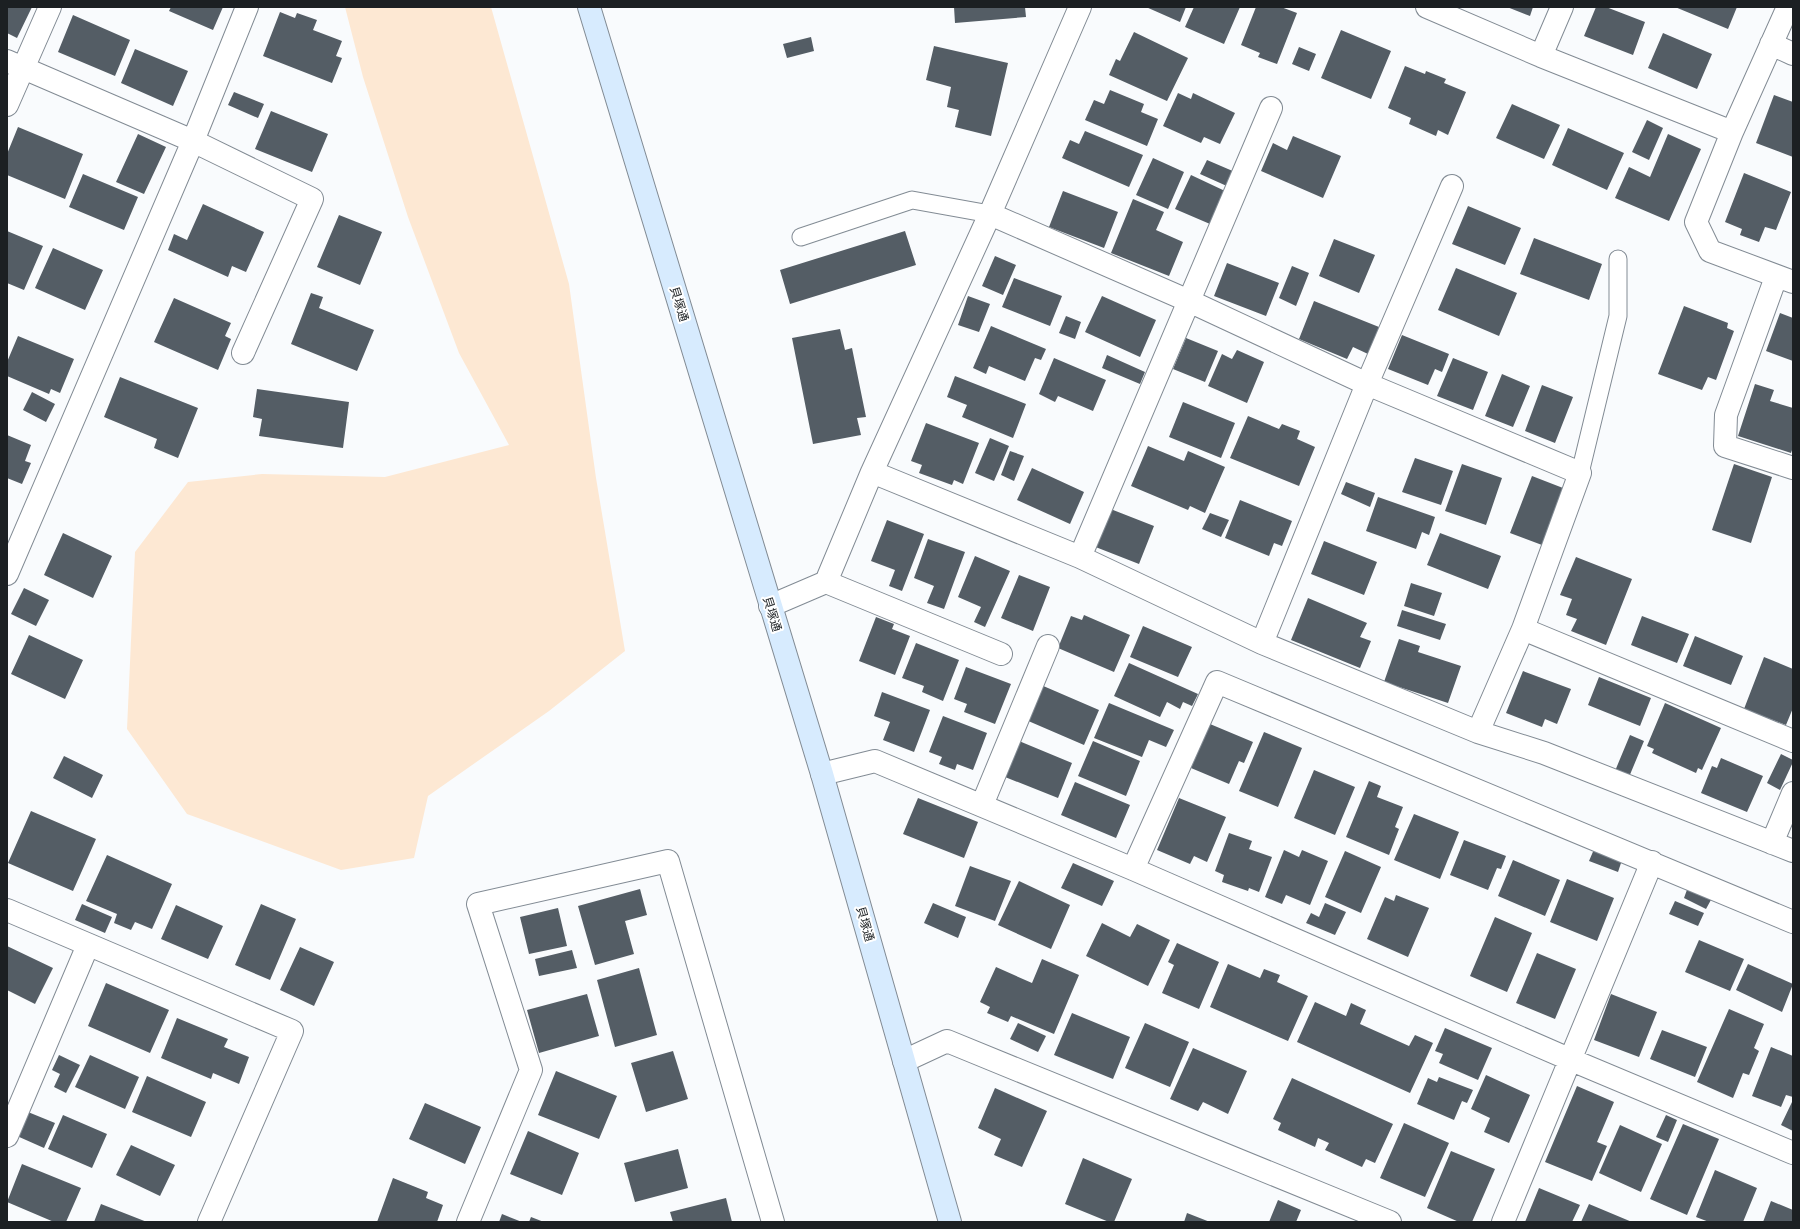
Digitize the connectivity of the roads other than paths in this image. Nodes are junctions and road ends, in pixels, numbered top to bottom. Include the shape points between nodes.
1 (50, 7) edge
2 (247, 7) edge
3 (589, 7) edge
4 (1080, 7) edge
5 (1427, 7) edge
6 (1562, 7) edge
7 (1788, 7) edge
8 (1771, 44) junction
9 (1793, 54) edge
10 (1541, 56) junction
11 (15, 65) edge
12 (7, 105) edge
13 (1271, 108) dead end
14 (1732, 132) junction
15 (193, 141) junction
16 (1452, 186) dead end
17 (990, 214) junction
18 (801, 237) dead end
19 (1618, 259) dead end
20 (1784, 279) edge
21 (1189, 301) junction
22 (243, 353) dead end
23 (1367, 384) junction
24 (1793, 468) edge
25 (872, 472) junction
26 (1580, 472) junction
27 (1080, 557) junction
28 (7, 574) edge
29 (826, 582) junction
30 (770, 606) junction
31 (1523, 629) junction
32 (1262, 643) junction
33 (1048, 646) dead end
34 (1001, 654) dead end
35 (1478, 732) junction
36 (1793, 741) edge
37 (822, 774) junction
38 (1793, 793) edge
39 (982, 805) junction
40 (1772, 843) junction
41 (1793, 852) edge
42 (1652, 862) junction
43 (1133, 869) junction
44 (7, 910) edge
45 (1793, 922) edge
46 (88, 945) junction
47 (1569, 1059) junction
48 (904, 1061) junction
49 (7, 1136) edge
50 (1793, 1153) edge
51 (209, 1222) edge
52 (468, 1222) edge
53 (773, 1222) edge
54 (950, 1222) edge
55 (1390, 1222) edge
56 (1503, 1222) edge

1 - 11 street
2 - 15 street
3 - 30 street, 貝塚通
4 - 17 street
5 - 10 street
6 - 10 street
7 - 8 street
8 - 9 street
8 - 14 street
10 - 14 street
11 - 12 street
11 - 15 street
13 - 21 street
14 - 20 street via 1696,222 1710,251
15 - 22 street via 312,199
15 - 28 street
16 - 23 street
17 - 18 lane via 912,200
17 - 21 street
17 - 25 street
19 - 26 lane via 1618,316
20 - 24 street via 1726,415 1725,446
21 - 23 street
21 - 27 street
23 - 26 street
23 - 32 street
25 - 27 street
25 - 29 street
26 - 31 street
27 - 32 street
29 - 30 street
29 - 34 street
30 - 37 street, 貝塚通
31 - 35 street
31 - 36 street
32 - 35 street
33 - 39 street
35 - 40 street via 1544,752
37 - 39 street via 875,761
37 - 48 street, 貝塚通
38 - 40 street
39 - 43 street
40 - 41 street
42 - 43 street via 1217,682
42 - 45 street
42 - 47 street
43 - 47 street
44 - 46 street
46 - 49 street
46 - 51 street via 292,1031
47 - 50 street
47 - 56 street
48 - 54 street, 貝塚通
48 - 55 street via 947,1041
52 - 53 street via 531,1070 478,904 668,860

